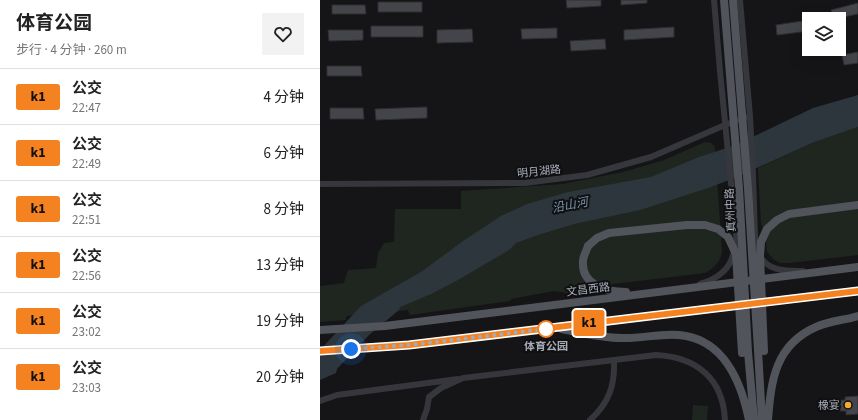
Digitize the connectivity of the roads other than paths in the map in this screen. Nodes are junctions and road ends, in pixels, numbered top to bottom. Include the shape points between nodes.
1 (714, 0) edge
2 (724, 0) edge
3 (733, 0) edge
4 (740, 0) edge
5 (750, 116) junction
6 (726, 125) junction
7 (320, 184) edge
8 (858, 205) edge
9 (736, 235) junction
10 (755, 236) junction
11 (855, 267) edge
12 (829, 271) junction
13 (758, 280) junction
14 (741, 282) junction
15 (687, 288) junction
16 (666, 291) junction
17 (858, 291) edge
18 (758, 303) junction
19 (743, 305) junction
20 (858, 316) edge
21 (555, 328) junction
22 (320, 330) edge
23 (761, 350) junction
24 (320, 351) edge
25 (745, 353) junction
26 (614, 361) junction
27 (463, 378) junction
28 (320, 401) edge
29 (423, 420) edge
30 (590, 420) edge
31 (725, 420) edge
32 (749, 420) edge
33 (754, 420) edge
34 (762, 420) edge
35 (768, 420) edge

1 - 6 street, 真州中路
2 - 25 main road, 真州中路, bridge via 740,188
3 - 23 main road, 真州中路, bridge
4 - 5 street
5 - 6 street, 明月湖路
5 - 10 street
6 - 7 street, 明月湖路 via 651,157 587,175 525,184
6 - 9 street, 真州中路
8 - 23 main road, bridge via 788,214 767,229 761,242 760,256
9 - 14 street, 真州中路
9 - 15 street via 733,255 722,274
10 - 12 street via 759,254 766,264 779,270
10 - 13 street
11 - 12 main road, 文昌西路
12 - 13 main road, 文昌西路
13 - 14 main road, 文昌西路
13 - 18 street
14 - 15 main road, 文昌西路
14 - 19 street, 真州中路
15 - 16 main road, 文昌西路
16 - 22 main road, 文昌西路 via 385,326
16 - 25 main road, bridge via 619,292 601,288 590,281 584,270 583,260 588,246 597,238 609,233 687,225 705,225 718,229 728,237 736,254
17 - 18 main road
18 - 19 main road
19 - 21 main road
20 - 35 main road via 816,327 798,337 785,351 776,367
21 - 24 main road via 409,345
21 - 32 main road via 593,336 622,338 680,335 705,342 722,356 735,375
23 - 34 main road, 真州中路
25 - 33 main road, 真州中路
26 - 27 street
26 - 30 street via 612,386 605,403
26 - 31 street via 656,355 689,362 707,373 719,392
27 - 28 street via 337,395
27 - 29 street via 441,388 429,397

